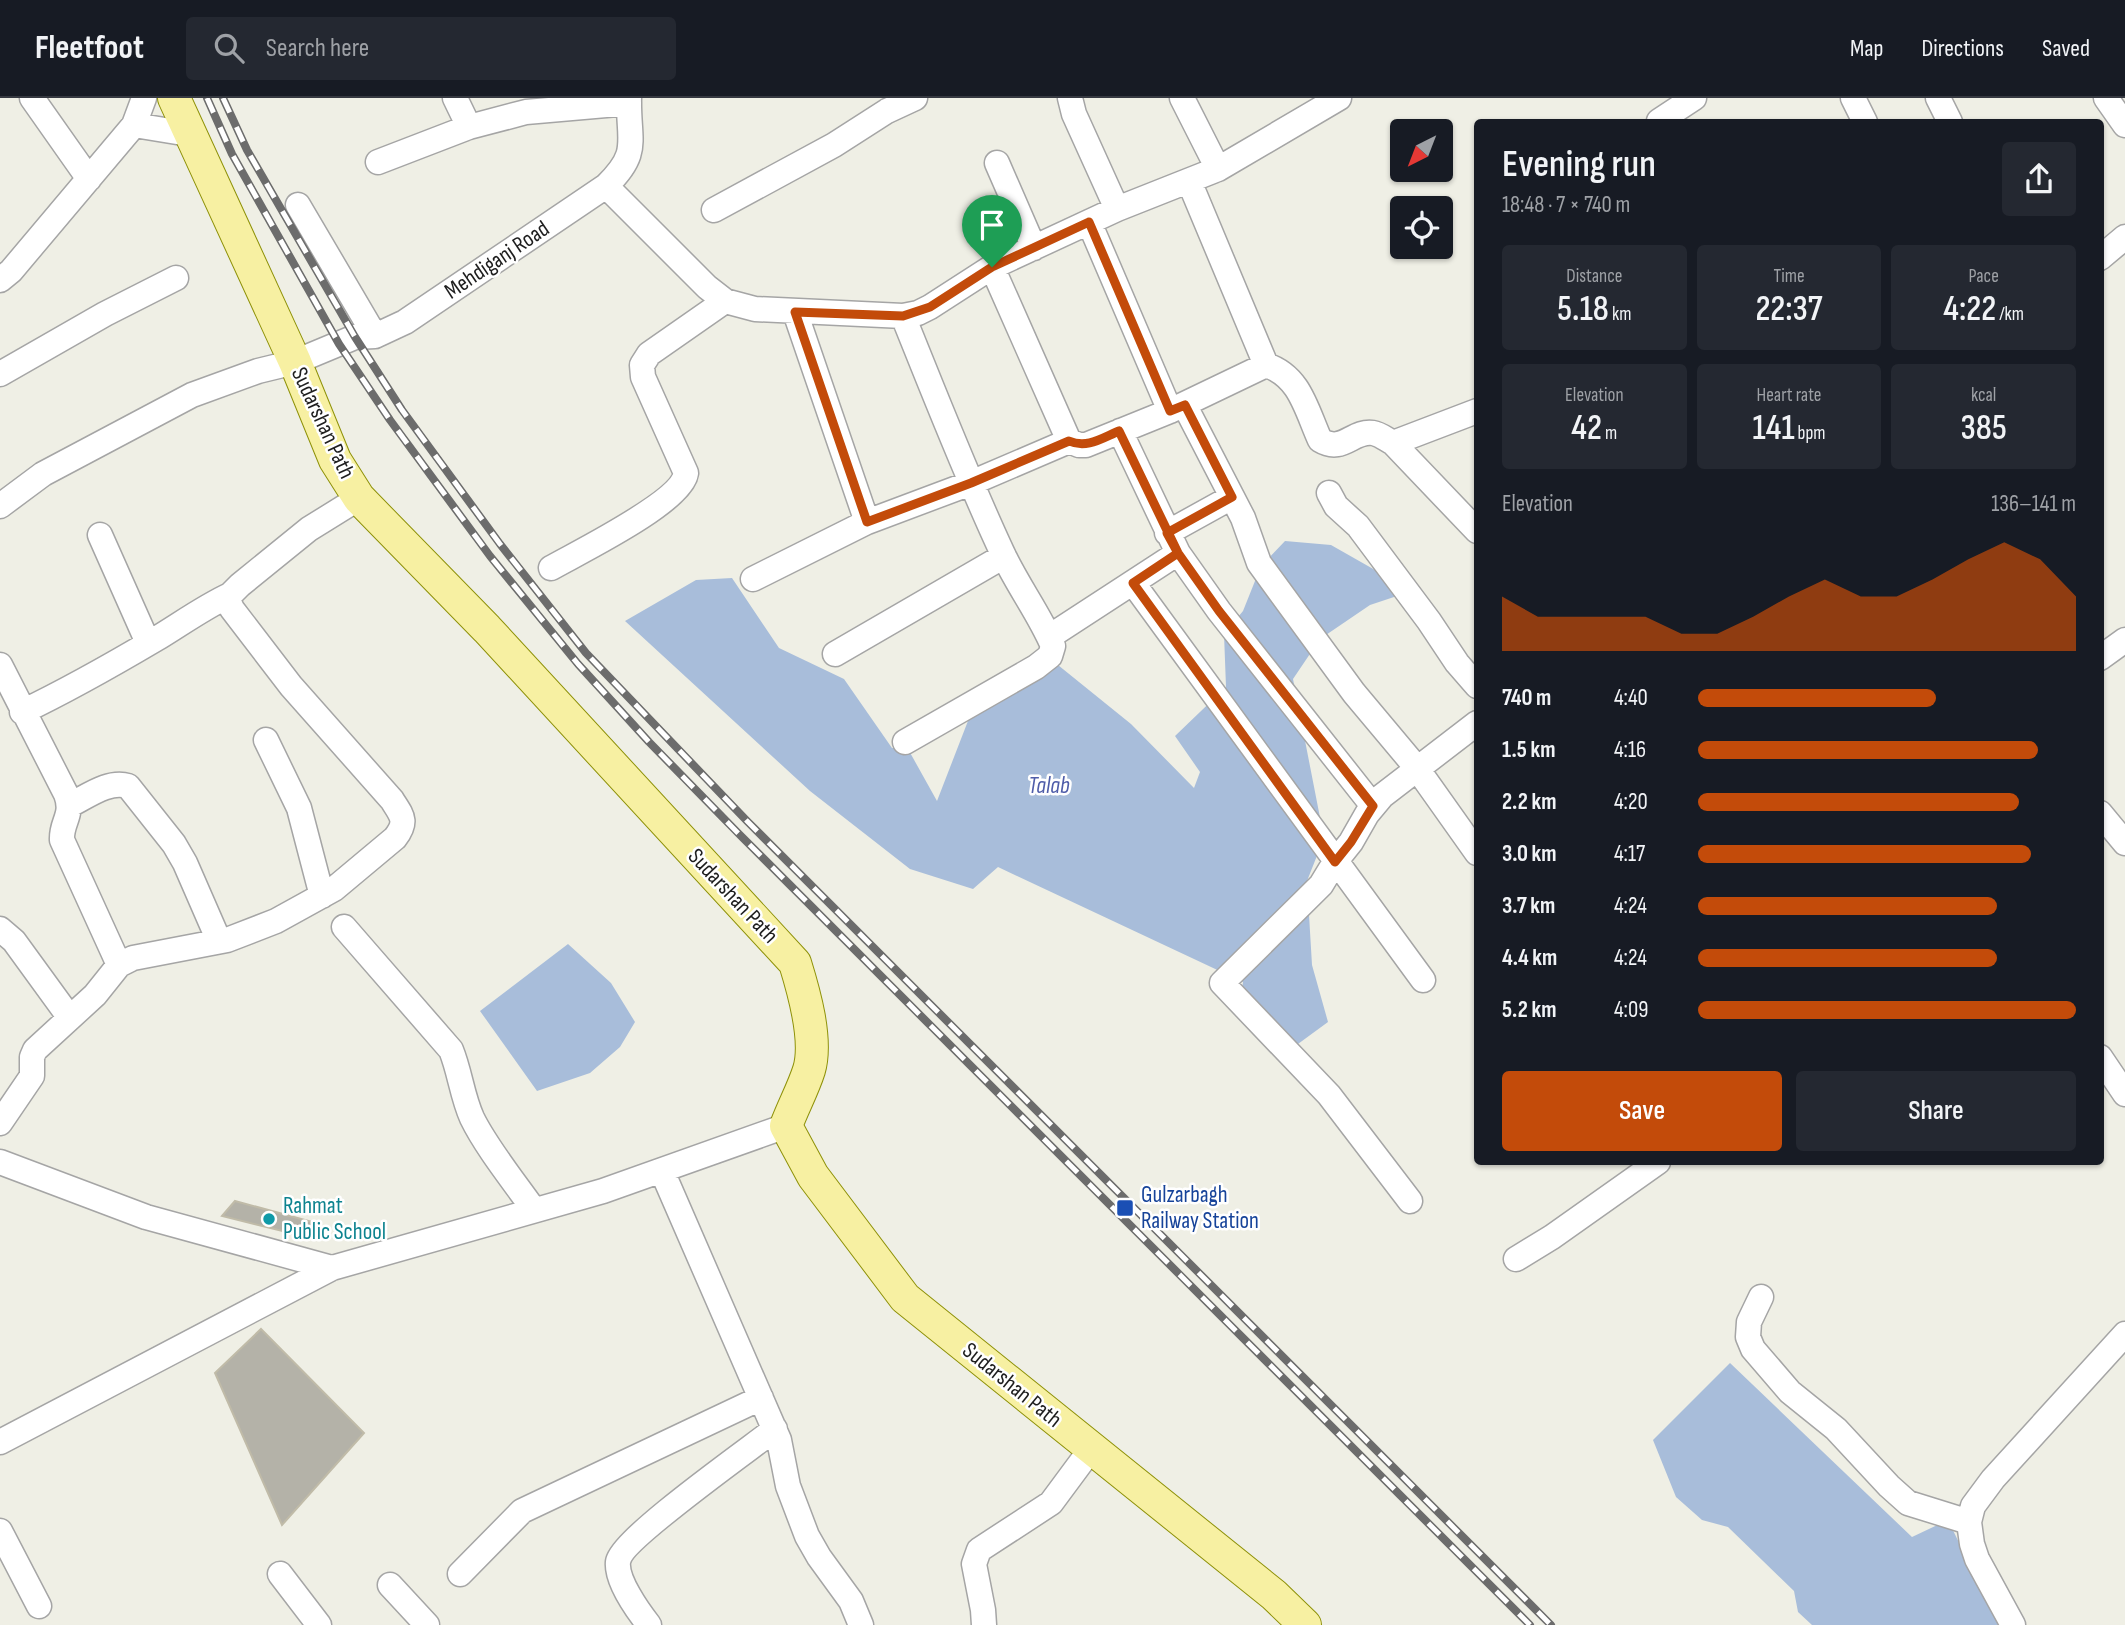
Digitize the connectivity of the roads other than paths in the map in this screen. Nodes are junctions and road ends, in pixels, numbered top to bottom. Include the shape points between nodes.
1 (32, 98) edge
2 (144, 98) edge
3 (174, 98) edge
4 (455, 98) edge
5 (915, 98) edge
6 (1070, 98) edge
7 (1182, 98) edge
8 (1339, 98) edge
9 (1693, 98) edge
10 (1853, 98) edge
11 (1938, 98) edge
12 (629, 100) edge
13 (1662, 119) edge
14 (1862, 119) edge
15 (1948, 119) edge
16 (134, 125) junction
17 (469, 127) junction
18 (189, 134) junction
19 (378, 162) dead end
20 (997, 163) dead end
21 (1218, 169) junction
22 (89, 179) junction
23 (1189, 181) junction
24 (606, 186) junction
25 (298, 205) dead end
26 (1117, 209) junction
27 (714, 210) dead end
28 (1089, 222) junction
29 (2125, 237) edge
30 (1034, 248) junction
31 (2104, 255) edge
32 (992, 267) junction
33 (176, 278) dead end
34 (0, 280) edge
35 (725, 301) junction
36 (795, 312) junction
37 (903, 316) junction
38 (375, 336) junction
39 (295, 362) junction
40 (1266, 366) junction
41 (0, 374) edge
42 (1177, 408) junction
43 (1474, 412) edge
44 (1119, 431) junction
45 (1069, 441) junction
46 (1393, 443) junction
47 (971, 483) junction
48 (1329, 493) dead end
49 (1232, 497) junction
50 (359, 498) junction
51 (0, 506) edge
52 (867, 522) junction
53 (1474, 528) edge
54 (100, 535) dead end
55 (1173, 543) junction
56 (1004, 556) junction
57 (551, 568) dead end
58 (752, 579) dead end
59 (1133, 583) junction
60 (230, 595) junction
61 (1049, 637) junction
62 (2125, 640) edge
63 (148, 643) junction
64 (835, 654) dead end
65 (2104, 655) edge
66 (0, 665) edge
67 (1474, 683) edge
68 (22, 712) junction
69 (1474, 725) edge
70 (266, 740) dead end
71 (905, 742) dead end
72 (1416, 767) junction
73 (70, 805) junction
74 (1373, 806) junction
75 (2104, 818) edge
76 (2125, 843) edge
77 (1474, 849) edge
78 (1335, 862) junction
79 (322, 896) junction
80 (344, 927) dead end
81 (0, 929) edge
82 (219, 941) junction
83 (119, 965) junction
84 (1423, 980) dead end
85 (70, 1018) junction
86 (2104, 1063) edge
87 (2125, 1094) edge
88 (0, 1123) edge
89 (786, 1126) junction
90 (0, 1162) edge
91 (1654, 1165) edge
92 (662, 1171) junction
93 (1410, 1201) dead end
94 (534, 1210) junction
95 (1516, 1259) dead end
96 (332, 1268) junction
97 (1760, 1297) dead end
98 (2125, 1334) edge
99 (761, 1398) junction
100 (775, 1429) junction
101 (0, 1442) edge
102 (1091, 1449) junction
103 (1969, 1522) junction
104 (0, 1531) edge
105 (280, 1574) dead end
106 (460, 1574) dead end
107 (390, 1586) dead end
108 (39, 1606) dead end
109 (319, 1625) edge
110 (427, 1625) edge
111 (649, 1625) edge
112 (861, 1625) edge
113 (984, 1625) edge
114 (1305, 1625) edge
115 (2013, 1625) edge

1 - 22 street
2 - 16 street
3 - 18 main road, Sudarshan Path
4 - 17 street
5 - 27 street
6 - 26 street
7 - 21 street
8 - 21 street
9 - 13 street
10 - 14 street
11 - 15 street
12 - 17 street via 526,112
12 - 24 street, Mehdiganj Road via 630,151 627,162
16 - 18 street
16 - 22 street
17 - 19 street
18 - 39 main road, Sudarshan Path
20 - 30 street
21 - 23 street
22 - 34 street
23 - 26 street
23 - 40 street
24 - 35 street
24 - 38 street, Mehdiganj Road via 405,322
25 - 38 street
26 - 28 street
28 - 30 street
28 - 42 street
29 - 31 street
30 - 32 street
32 - 37 street via 930,307
32 - 45 street
33 - 41 street
35 - 36 street
35 - 57 street via 649,354 642,365 643,377 686,473 685,481 635,521
36 - 37 street
36 - 52 street
37 - 47 street
38 - 39 street, Mehdiganj Road via 355,337
39 - 50 main road, Sudarshan Path via 335,460
39 - 51 street, Mehdiganj Road via 258,371 169,406 43,474
40 - 42 street
40 - 46 street via 1280,370 1294,383 1320,440 1336,445 1372,433
42 - 44 street
42 - 49 street
43 - 46 street
44 - 45 street via 1086,444
44 - 55 street
45 - 47 street
46 - 53 street
47 - 52 street
47 - 56 street
48 - 67 street
49 - 55 street
49 - 72 street via 1259,563 1354,693
50 - 60 street via 309,529
50 - 89 main road, Sudarshan Path via 487,629 794,963 806,995 810,1068
52 - 58 street
54 - 63 street
55 - 59 street
55 - 74 street via 1219,611
56 - 61 street
56 - 64 street
59 - 61 street
59 - 78 street
60 - 63 street
60 - 79 street via 232,609 291,686 403,818 403,828 395,838
61 - 71 street via 1053,646 1050,656 1036,667
62 - 65 street
63 - 68 street
66 - 68 street
68 - 73 street
69 - 72 street
70 - 79 street via 299,808
72 - 74 street
72 - 77 street
73 - 82 street via 111,784 128,786 174,844
73 - 83 street via 62,840
74 - 78 street
75 - 76 street
78 - 84 street
78 - 93 street via 1321,885 1222,984 1329,1095
79 - 82 street via 276,921
80 - 94 street via 451,1050 473,1121
81 - 85 street
82 - 83 street via 133,958
83 - 85 street
85 - 88 street via 35,1050 32,1076
86 - 87 street
89 - 92 street
89 - 102 main road, Sudarshan Path via 813,1176 905,1298
90 - 96 street via 146,1217
91 - 95 street
92 - 94 street
92 - 99 street
94 - 96 street
96 - 101 street
97 - 103 street via 1748,1337 1790,1392 1836,1429 1900,1498
98 - 103 street via 1993,1479 1972,1506
99 - 100 street
99 - 106 street via 522,1511
100 - 111 street via 651,1524 621,1554 622,1578
100 - 112 street via 788,1486 807,1536 851,1601
102 - 113 street via 1051,1503 979,1550 974,1564
102 - 114 main road, Sudarshan Path
103 - 115 street via 1977,1559
104 - 108 street
105 - 109 street
107 - 110 street

